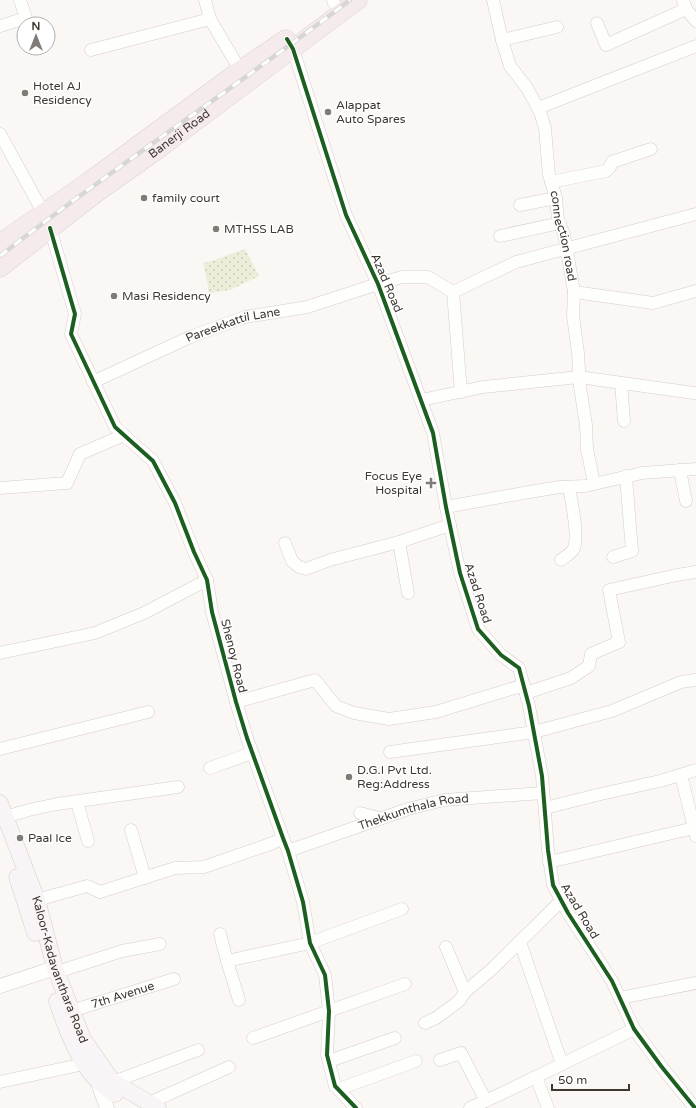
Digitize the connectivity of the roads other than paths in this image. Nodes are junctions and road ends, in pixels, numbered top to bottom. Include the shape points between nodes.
1 (20, 0) edge
2 (205, 0) edge
3 (358, 0) edge
4 (493, 0) edge
5 (335, 1) edge
6 (684, 4) edge
7 (210, 19) junction
8 (696, 21) edge
9 (597, 23) dead end
10 (0, 26) edge
11 (556, 27) dead end
12 (502, 40) junction
13 (290, 44) junction
14 (696, 46) edge
15 (91, 50) dead end
16 (240, 70) junction
17 (538, 108) junction
18 (0, 134) edge
19 (651, 149) dead end
20 (552, 182) junction
21 (556, 198) junction
22 (520, 205) dead end
23 (696, 214) edge
24 (51, 217) junction
25 (560, 223) junction
26 (500, 236) dead end
27 (0, 243) edge
28 (567, 248) junction
29 (0, 268) edge
30 (378, 284) junction
31 (696, 291) edge
32 (454, 292) junction
33 (574, 292) junction
34 (579, 377) junction
35 (93, 382) junction
36 (621, 383) junction
37 (460, 392) junction
38 (695, 397) edge
39 (421, 400) junction
40 (624, 421) dead end
41 (124, 435) junction
42 (696, 469) edge
43 (680, 470) junction
44 (626, 476) junction
45 (594, 483) junction
46 (569, 487) junction
47 (0, 488) edge
48 (686, 501) dead end
49 (446, 507) junction
50 (450, 525) junction
51 (285, 542) dead end
52 (399, 542) junction
53 (613, 557) dead end
54 (561, 560) dead end
55 (696, 572) edge
56 (207, 580) junction
57 (408, 593) dead end
58 (0, 653) edge
59 (696, 680) edge
60 (525, 689) junction
61 (236, 702) junction
62 (148, 712) dead end
63 (534, 732) junction
64 (0, 749) edge
65 (390, 752) dead end
66 (252, 753) junction
67 (210, 768) dead end
68 (696, 770) edge
69 (681, 775) junction
70 (178, 786) dead end
71 (543, 793) junction
72 (77, 802) junction
73 (545, 808) junction
74 (360, 813) dead end
75 (2, 817) edge
76 (379, 818) junction
77 (131, 830) dead end
78 (695, 832) edge
79 (283, 838) junction
80 (88, 841) dead end
81 (288, 851) junction
82 (549, 862) junction
83 (145, 878) junction
84 (37, 900) junction
85 (561, 901) junction
86 (402, 909) dead end
87 (220, 934) dead end
88 (520, 942) junction
89 (310, 943) junction
90 (160, 944) dead end
91 (446, 947) dead end
92 (227, 961) junction
93 (53, 971) junction
94 (174, 979) dead end
95 (696, 983) edge
96 (405, 984) dead end
97 (0, 986) edge
98 (465, 992) junction
99 (620, 998) junction
100 (239, 1000) dead end
101 (72, 1011) junction
102 (329, 1011) junction
103 (426, 1023) dead end
104 (634, 1030) junction
105 (253, 1038) dead end
106 (395, 1038) dead end
107 (198, 1050) dead end
108 (440, 1060) dead end
109 (329, 1061) junction
110 (416, 1061) dead end
111 (84, 1064) junction
112 (562, 1064) junction
113 (229, 1067) dead end
114 (536, 1077) junction
115 (97, 1080) junction
116 (0, 1082) edge
117 (113, 1082) junction
118 (339, 1089) junction
119 (691, 1096) edge
120 (492, 1102) edge
121 (148, 1106) edge
122 (107, 1108) edge
123 (356, 1108) edge
124 (470, 1108) edge
125 (548, 1108) edge
126 (695, 1108) edge

1 - 10 street via 26,18
2 - 7 street
3 - 13 main road, Banerji Road
4 - 12 street, connection road
5 - 13 main road, Banerji Road
6 - 8 street
6 - 9 street via 606,45
7 - 15 street
7 - 16 street
11 - 12 street
12 - 17 street, connection road via 510,66
13 - 16 main road, Banerji Road
13 - 24 main road, Banerji Road
13 - 30 street, Azad Road via 346,216
14 - 17 street
16 - 24 main road, Banerji Road via 88,182
17 - 20 street, connection road via 545,128 549,175
18 - 24 street, Shenoy Road via 42,211
19 - 20 street via 612,162 606,171
20 - 21 street, connection road
21 - 22 street
21 - 25 street, connection road
23 - 28 street
24 - 27 main road, Banerji Road
24 - 29 main road, Banerji Road
24 - 35 street, Shenoy Road via 75,314 71,334
25 - 26 street
25 - 28 street, connection road
28 - 32 street via 516,262
28 - 33 street, connection road
30 - 32 street, Pareekkattil Lane via 402,278 428,277
30 - 35 street, Pareekkattil Lane via 307,307 245,317 190,338
30 - 39 street, Azad Road
31 - 33 street via 653,303
32 - 37 street
33 - 34 street, connection road via 573,316
34 - 36 street
34 - 37 street via 483,387
34 - 45 street, connection road via 587,449
35 - 41 street, Shenoy Road via 115,427
36 - 38 street
36 - 40 street
37 - 39 street
39 - 49 street, Azad Road via 433,433
41 - 47 street via 80,454 67,483
41 - 56 street, Shenoy Road via 153,461 175,503
42 - 43 street
43 - 44 street
43 - 48 street
44 - 45 street
44 - 53 street via 632,551
45 - 46 street
46 - 49 street
46 - 54 street via 576,542 573,550
49 - 50 street, Azad Road
50 - 52 street
50 - 60 street, Azad Road via 460,573 478,629 501,655 520,668
51 - 52 street via 292,560 299,567 306,568
52 - 57 street
55 - 60 street via 609,590 619,642 591,654 588,666 571,678
56 - 58 street via 144,613 95,633
56 - 61 street, Shenoy Road via 212,612
59 - 63 street via 682,682 612,711
60 - 61 street via 436,712 389,719 354,713 336,706 315,680
60 - 63 street, Azad Road
61 - 66 street, Shenoy Road
62 - 64 street
63 - 65 street
63 - 71 street, Azad Road
66 - 67 street
66 - 79 street, Shenoy Road
68 - 69 street
69 - 73 street
69 - 78 street
70 - 72 street
71 - 73 street, Azad Road
71 - 76 street, Thekkumthala Road via 444,800
72 - 75 street
72 - 80 street
73 - 82 street, Azad Road
74 - 76 street
75 - 84 main road, Kaloor-Kadavanthara Road
75 - 93 main road via 21,888
76 - 81 street, Thekkumthala Road
77 - 83 street
78 - 82 street
79 - 81 street, Shenoy Road
79 - 83 street via 204,867 175,868
81 - 89 street, Shenoy Road via 303,902
82 - 85 street, Azad Road via 553,885
83 - 84 street via 100,892 87,886
84 - 93 main road, Kaloor-Kadavanthara Road
85 - 88 street
85 - 99 street, Azad Road
86 - 89 street
87 - 92 street
88 - 98 street
88 - 112 street
89 - 92 street
89 - 102 street, Shenoy Road via 326,975
90 - 93 street via 122,951
91 - 98 street
92 - 100 street
93 - 97 street
93 - 101 main road, Kaloor-Kadavanthara Road
93 - 111 main road via 64,1023
94 - 101 street, 7th Avenue
95 - 99 street
96 - 102 street
98 - 103 street via 459,1001
99 - 104 street, Azad Road
101 - 117 main road, Kaloor-Kadavanthara Road via 83,1039
102 - 105 street
102 - 109 street, Shenoy Road
104 - 112 street
104 - 119 street, Azad Road
106 - 109 street
107 - 117 street
108 - 120 street via 461,1053
109 - 118 street, Shenoy Road via 335,1086
110 - 118 street
111 - 115 main road
111 - 116 street
112 - 114 street
113 - 121 street
114 - 120 street
114 - 125 street
115 - 121 main road via 123,1100
115 - 122 street
117 - 121 main road, Kaloor-Kadavanthara Road
118 - 123 street, Shenoy Road
119 - 126 street, Azad Road
120 - 124 street

